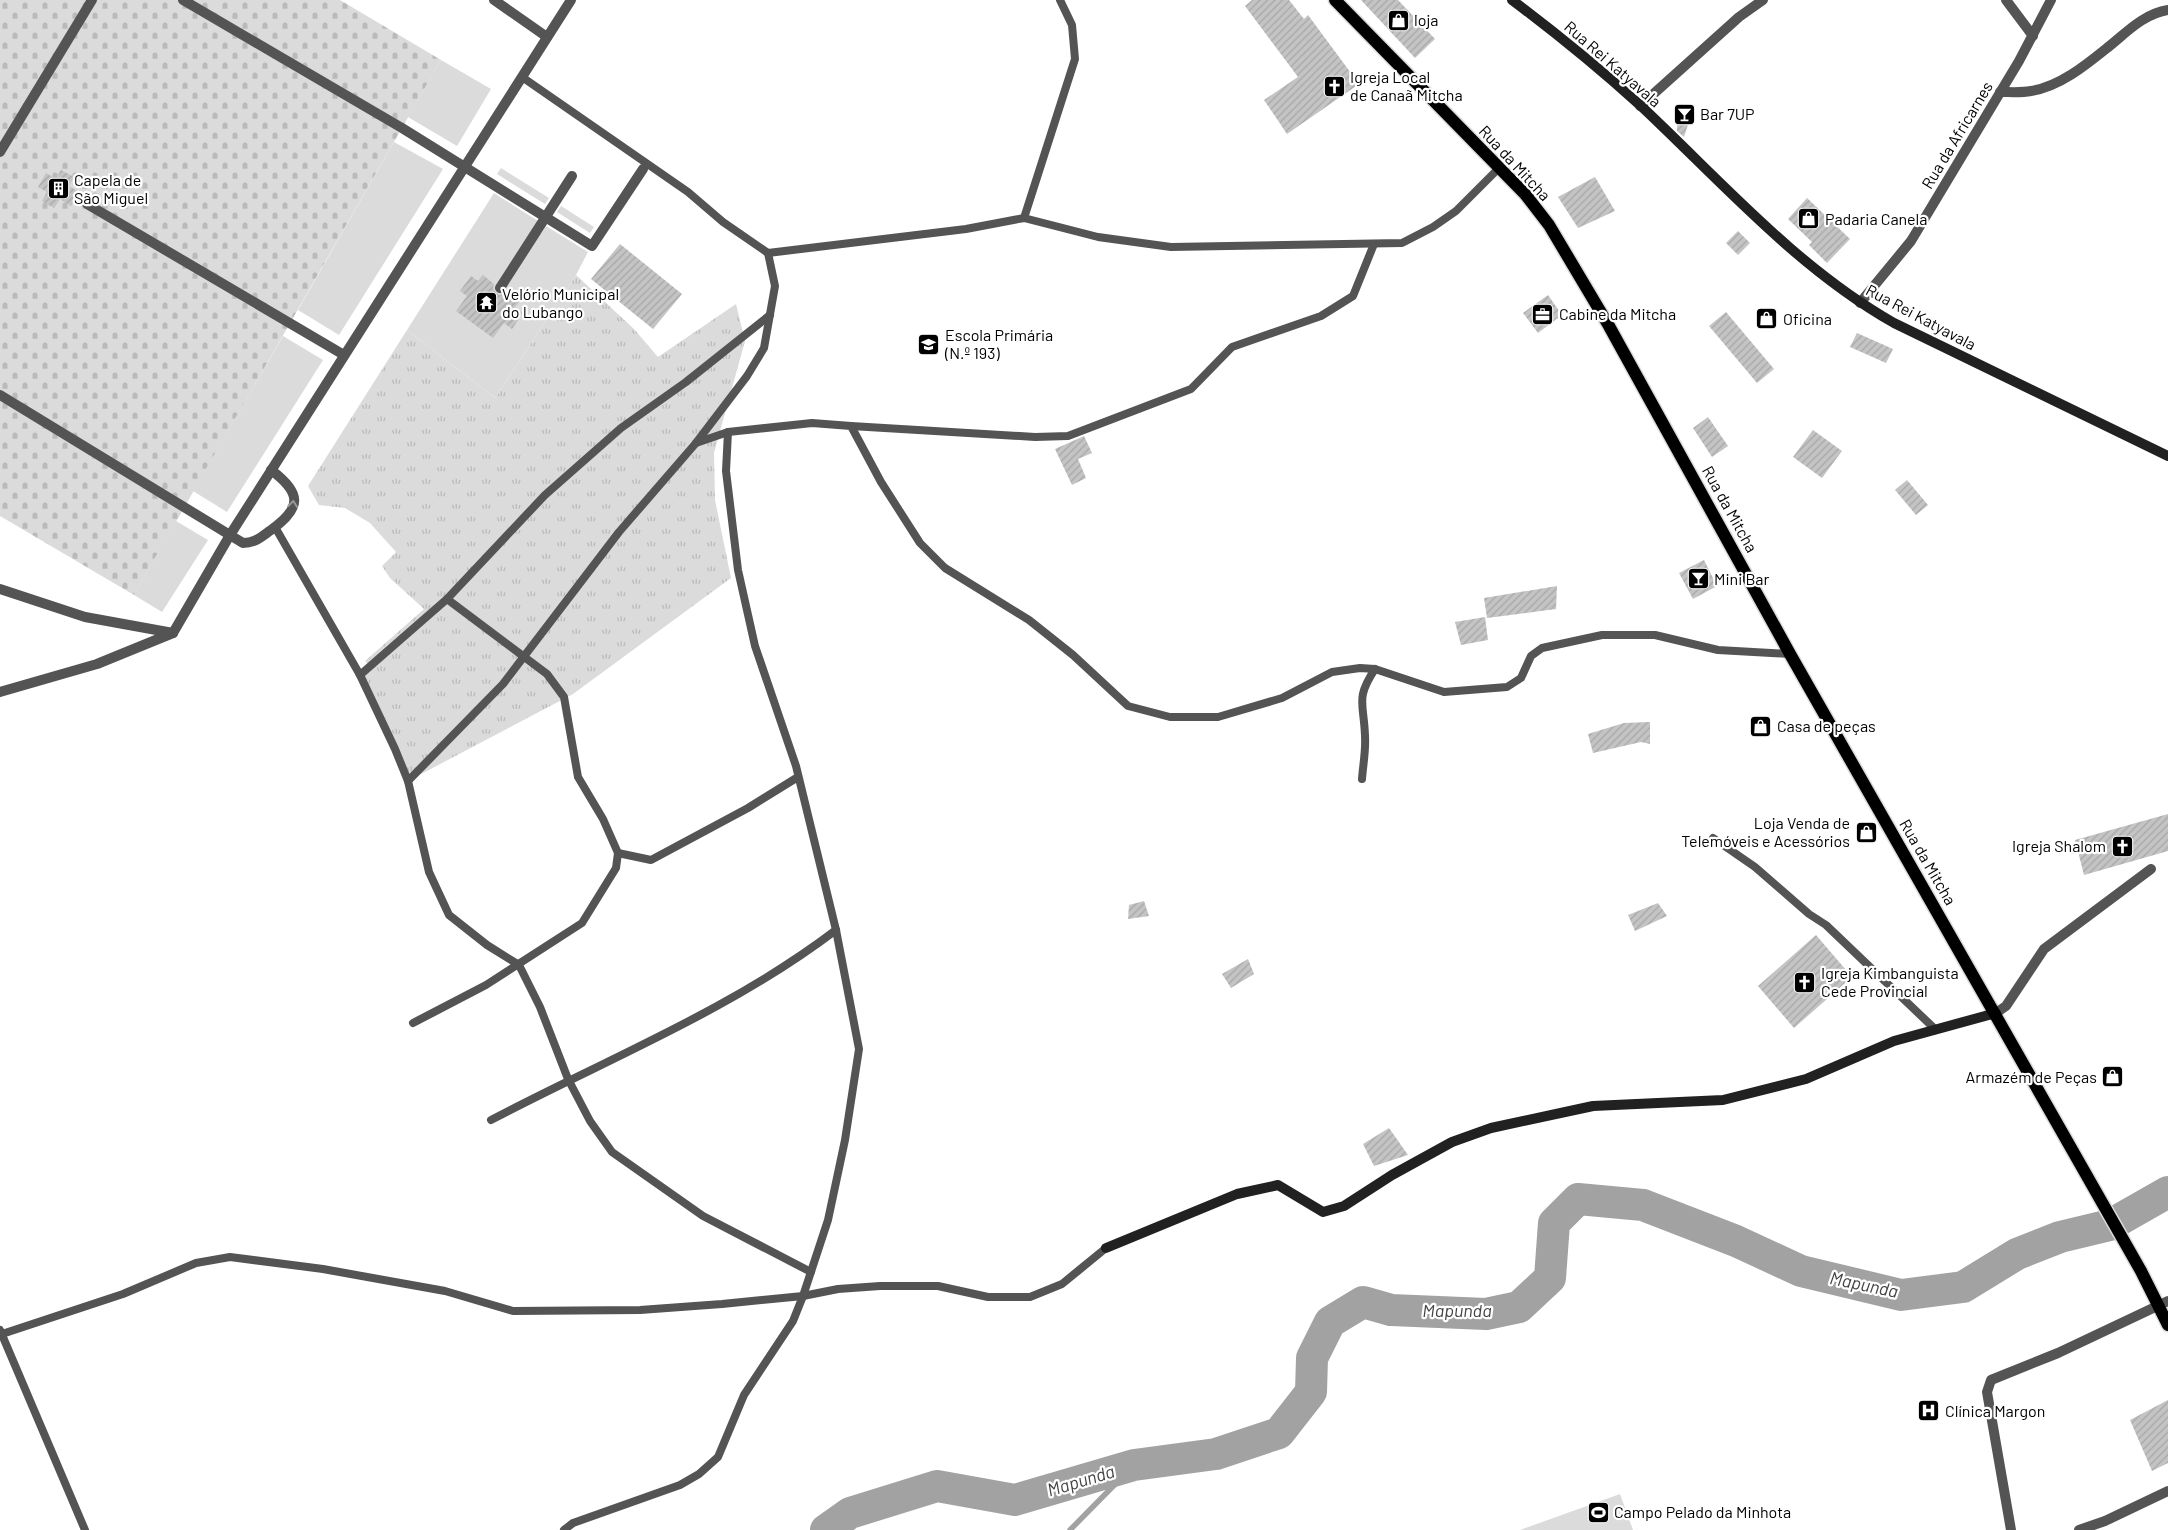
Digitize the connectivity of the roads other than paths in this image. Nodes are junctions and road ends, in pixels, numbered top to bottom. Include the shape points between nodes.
1 (92, 0) edge
2 (182, 0) edge
3 (494, 0) edge
4 (571, 0) edge
5 (1060, 0) edge
6 (1335, 0) edge
7 (1512, 0) edge
8 (1763, 0) edge
9 (2006, 0) edge
10 (2051, 0) edge
11 (2168, 10) edge
12 (2033, 36) junction
13 (547, 37) junction
14 (522, 77) junction
15 (2000, 92) junction
16 (1640, 106) junction
17 (0, 152) edge
18 (465, 166) junction
19 (1499, 168) junction
20 (643, 169) dead end
21 (572, 176) dead end
22 (87, 204) dead end
23 (546, 218) junction
24 (1024, 218) junction
25 (1374, 244) junction
26 (768, 253) junction
27 (500, 288) dead end
28 (1860, 303) junction
29 (770, 315) junction
30 (344, 355) junction
31 (0, 395) edge
32 (851, 426) junction
33 (728, 432) junction
34 (696, 444) junction
35 (2168, 456) edge
36 (271, 470) junction
37 (275, 528) junction
38 (230, 535) junction
39 (0, 589) edge
40 (447, 599) junction
41 (173, 633) junction
42 (1790, 654) junction
43 (525, 657) junction
44 (1375, 669) junction
45 (360, 676) junction
46 (0, 692) edge
47 (798, 777) junction
48 (1362, 779) dead end
49 (408, 781) junction
50 (1713, 838) dead end
51 (618, 853) junction
52 (2151, 869) dead end
53 (836, 930) junction
54 (519, 965) junction
55 (1996, 1012) junction
56 (412, 1023) dead end
57 (1936, 1030) junction
58 (568, 1079) junction
59 (491, 1120) dead end
60 (1106, 1248) joint
61 (811, 1272) junction
62 (803, 1296) junction
63 (2163, 1304) edge
64 (2168, 1325) edge
65 (1, 1332) edge
66 (2168, 1491) edge
67 (85, 1530) edge
68 (564, 1530) edge
69 (2011, 1530) edge
70 (2079, 1530) edge

1 - 17 street
2 - 18 street
3 - 13 street
4 - 13 street
5 - 24 lane via 1072,25 1075,59
6 - 19 main road, Rua da Mitcha
7 - 16 street, Rua Rei Katyavala
8 - 16 street
9 - 12 street
10 - 12 street, Rua da Africarnes
11 - 15 street via 2158,12 2129,29 2066,78 2032,91
12 - 15 street, Rua da Africarnes
13 - 14 street
14 - 18 street
14 - 26 lane via 688,192 723,222
15 - 28 street, Rua da Africarnes via 1910,240
16 - 28 street, Rua Rei Katyavala via 1773,233
18 - 23 street
18 - 30 street
19 - 25 lane via 1456,210 1433,227 1402,242
19 - 42 main road, Rua da Mitcha via 1525,194 1549,226 1596,303
20 - 23 street via 592,246
21 - 23 street
22 - 30 street
23 - 27 street
24 - 25 lane via 1098,237 1171,247
24 - 26 lane via 966,230
25 - 32 lane via 1353,296 1321,316 1232,347 1191,389 1068,436 1034,437
26 - 29 lane via 775,286
28 - 35 street, Rua Rei Katyavala via 1894,323
29 - 34 lane via 764,348
29 - 40 lane via 686,382 621,428 545,495
30 - 36 street
31 - 38 street
32 - 33 lane via 812,423
32 - 44 lane via 881,482 920,543 945,568 1029,620 1128,706 1170,717 1218,717 1282,698 1332,672
33 - 34 lane
33 - 47 lane via 726,471 738,570 755,646
34 - 43 lane via 619,532
37 -> 36 street via 292,514 294,494
36 - 38 street
37 - 38 street via 252,543 243,543
37 - 45 lane
38 - 41 street
39 - 41 street via 85,617
40 - 43 lane
40 - 45 lane
41 - 46 street via 96,664
42 - 44 lane via 1718,650 1655,635 1602,635 1542,648 1531,656 1521,678 1507,687 1444,692
42 - 55 main road, Rua da Mitcha
43 - 49 lane via 465,725
43 - 51 lane via 547,674 564,697 578,777 604,819
44 - 48 lane via 1364,687 1361,701 1365,737
45 - 49 lane
47 - 51 lane via 651,860
47 - 53 lane
49 - 54 lane via 429,872 449,915
50 - 57 lane via 1756,867 1826,925
51 - 54 lane via 616,868 582,923
52 - 55 street via 2044,949 2006,1006
53 - 58 lane via 796,960 722,1004 624,1055
53 - 61 lane via 860,1049 830,1211
54 - 56 lane
54 - 58 lane
55 - 57 street
55 - 63 main road, Rua da Mitcha via 2091,1186
57 - 60 street via 1894,1041 1806,1079 1723,1100 1593,1106 1491,1128 1452,1142 1344,1206 1323,1212 1278,1185 1237,1194
58 - 59 lane
58 - 61 lane via 590,1121 612,1152 703,1216
60 - 62 lane via 1062,1284 1030,1297 988,1297 938,1286 838,1289
61 - 62 lane
62 - 65 lane via 640,1310 513,1311 445,1291 323,1269 230,1257 196,1263 123,1294
62 - 68 lane via 793,1321 744,1395 718,1457 680,1485 573,1523
63 - 64 main road
63 - 69 street via 2058,1353 1990,1380 1987,1392
65 - 67 lane
66 - 70 street

